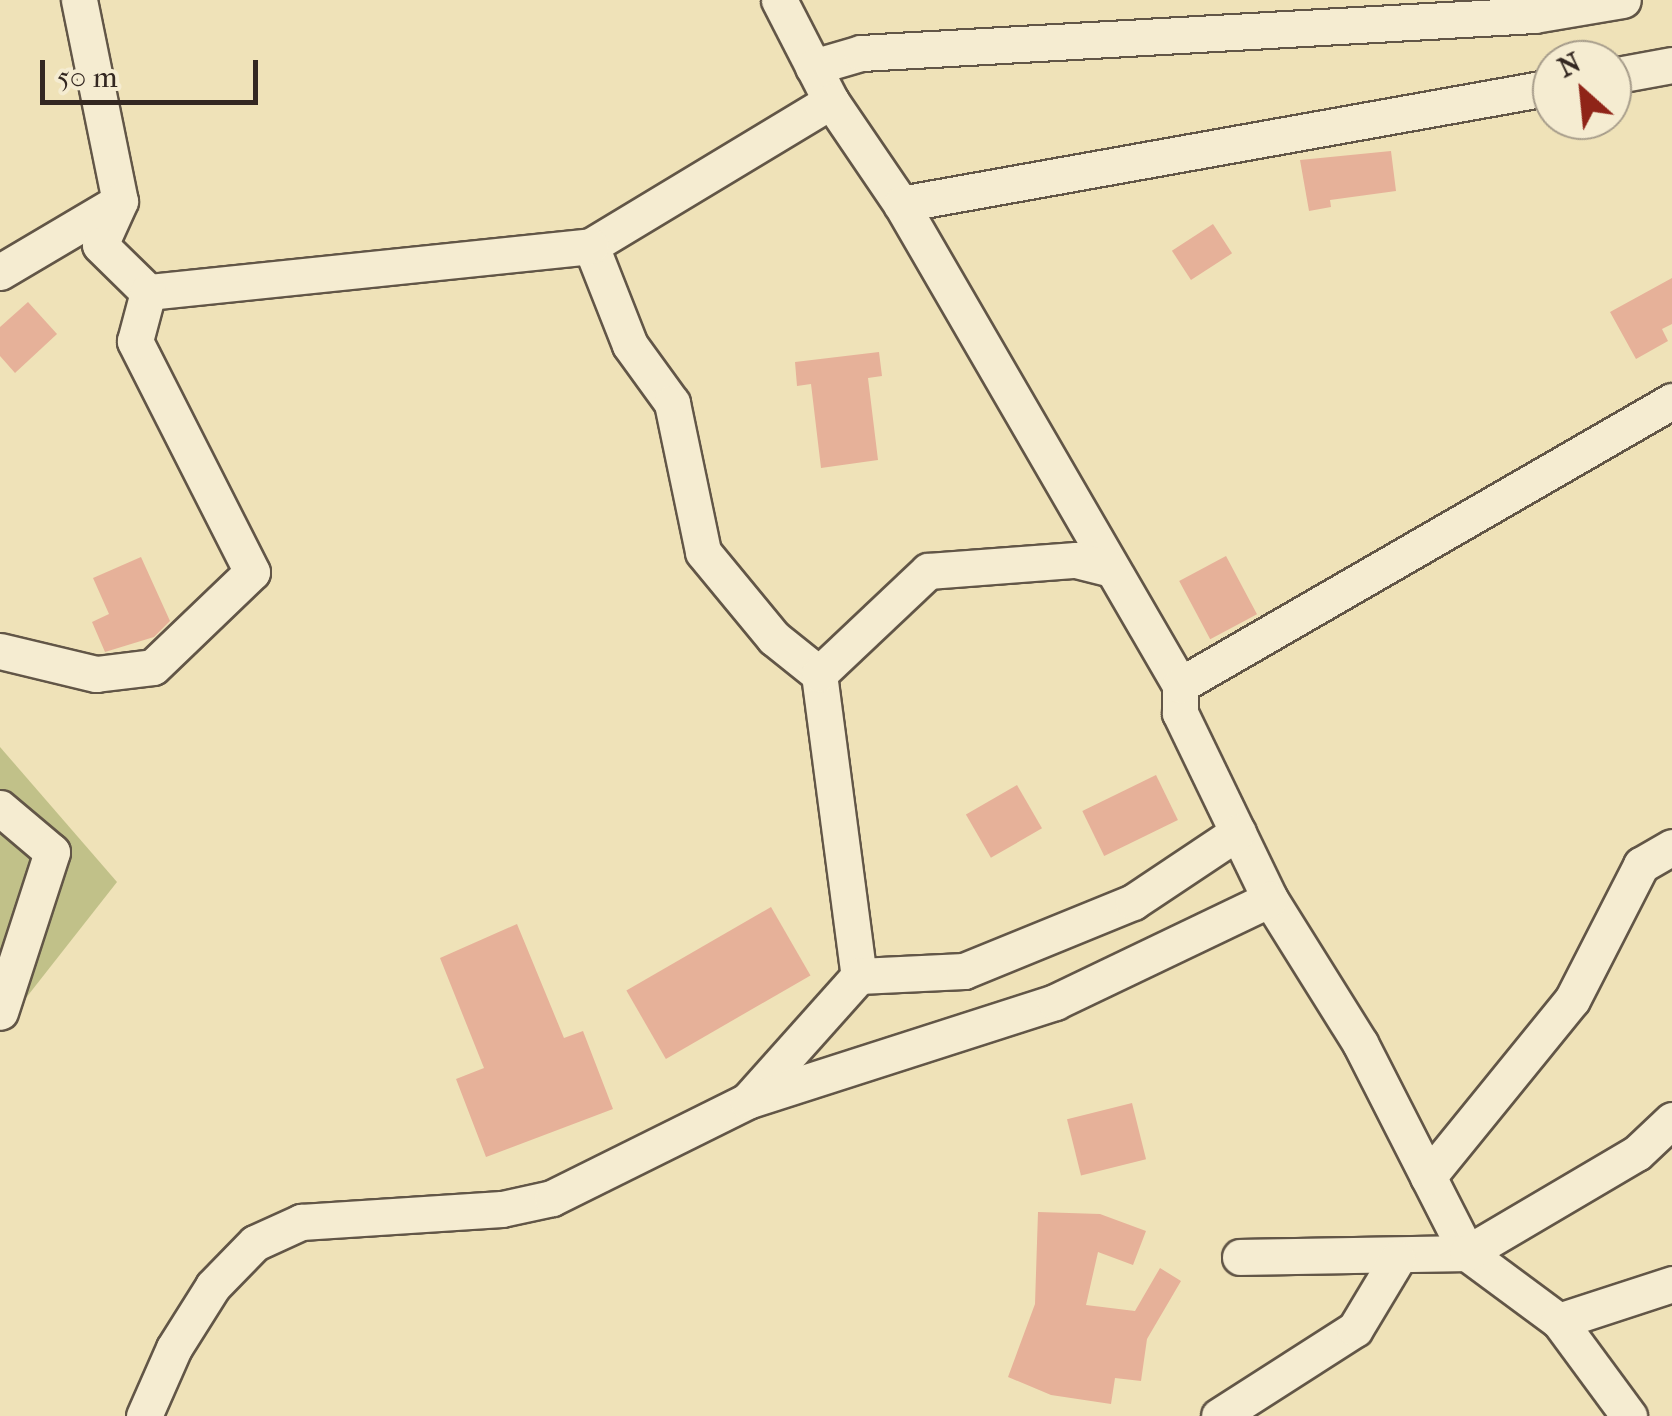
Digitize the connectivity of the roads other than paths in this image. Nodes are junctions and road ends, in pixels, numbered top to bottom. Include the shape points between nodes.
1 (79, 0) edge
2 (779, 0) edge
3 (1624, 0) edge
4 (1672, 65) edge
5 (813, 67) junction
6 (1632, 72) edge
7 (1532, 91) edge
8 (831, 101) junction
9 (120, 201) junction
10 (901, 204) junction
11 (591, 246) junction
12 (0, 272) edge
13 (148, 292) junction
14 (1672, 401) edge
15 (1111, 569) junction
16 (0, 651) edge
17 (818, 674) junction
18 (1180, 685) junction
19 (0, 808) edge
20 (1238, 832) junction
21 (1672, 847) edge
22 (1270, 899) junction
23 (859, 976) junction
24 (0, 1012) edge
25 (747, 1100) junction
26 (1672, 1120) edge
27 (1428, 1177) junction
28 (1467, 1253) junction
29 (1240, 1257) dead end
30 (1397, 1259) junction
31 (1672, 1284) edge
32 (1558, 1322) junction
33 (144, 1416) edge
34 (1218, 1416) edge
35 (1629, 1416) edge

1 - 9 street
2 - 5 street
3 - 5 street via 1534,15 861,52
4 - 6 street
5 - 8 street
7 - 10 street
8 - 10 street
8 - 11 street
9 - 12 street
9 - 13 street via 100,244
10 - 15 street
11 - 13 street
11 - 17 street via 630,345 672,403 704,552 774,638
13 - 16 street via 136,341 252,572 153,667 96,674
14 - 18 street
15 - 17 street via 1076,560 928,571
15 - 18 street
17 - 23 street
18 - 20 street via 1180,713
19 - 24 street via 52,852
20 - 22 street
20 - 23 street via 1133,902 964,970
21 - 27 street via 1641,865 1572,1000
22 - 25 street via 1055,1002
22 - 27 street via 1360,1043
23 - 25 street
25 - 33 street via 552,1198 502,1210 301,1222 255,1243 213,1286 174,1348
26 - 28 street via 1637,1152
27 - 28 street
28 - 30 street
28 - 32 street
29 - 30 street via 1382,1253
30 - 34 street via 1356,1329
31 - 32 street
32 - 35 street

